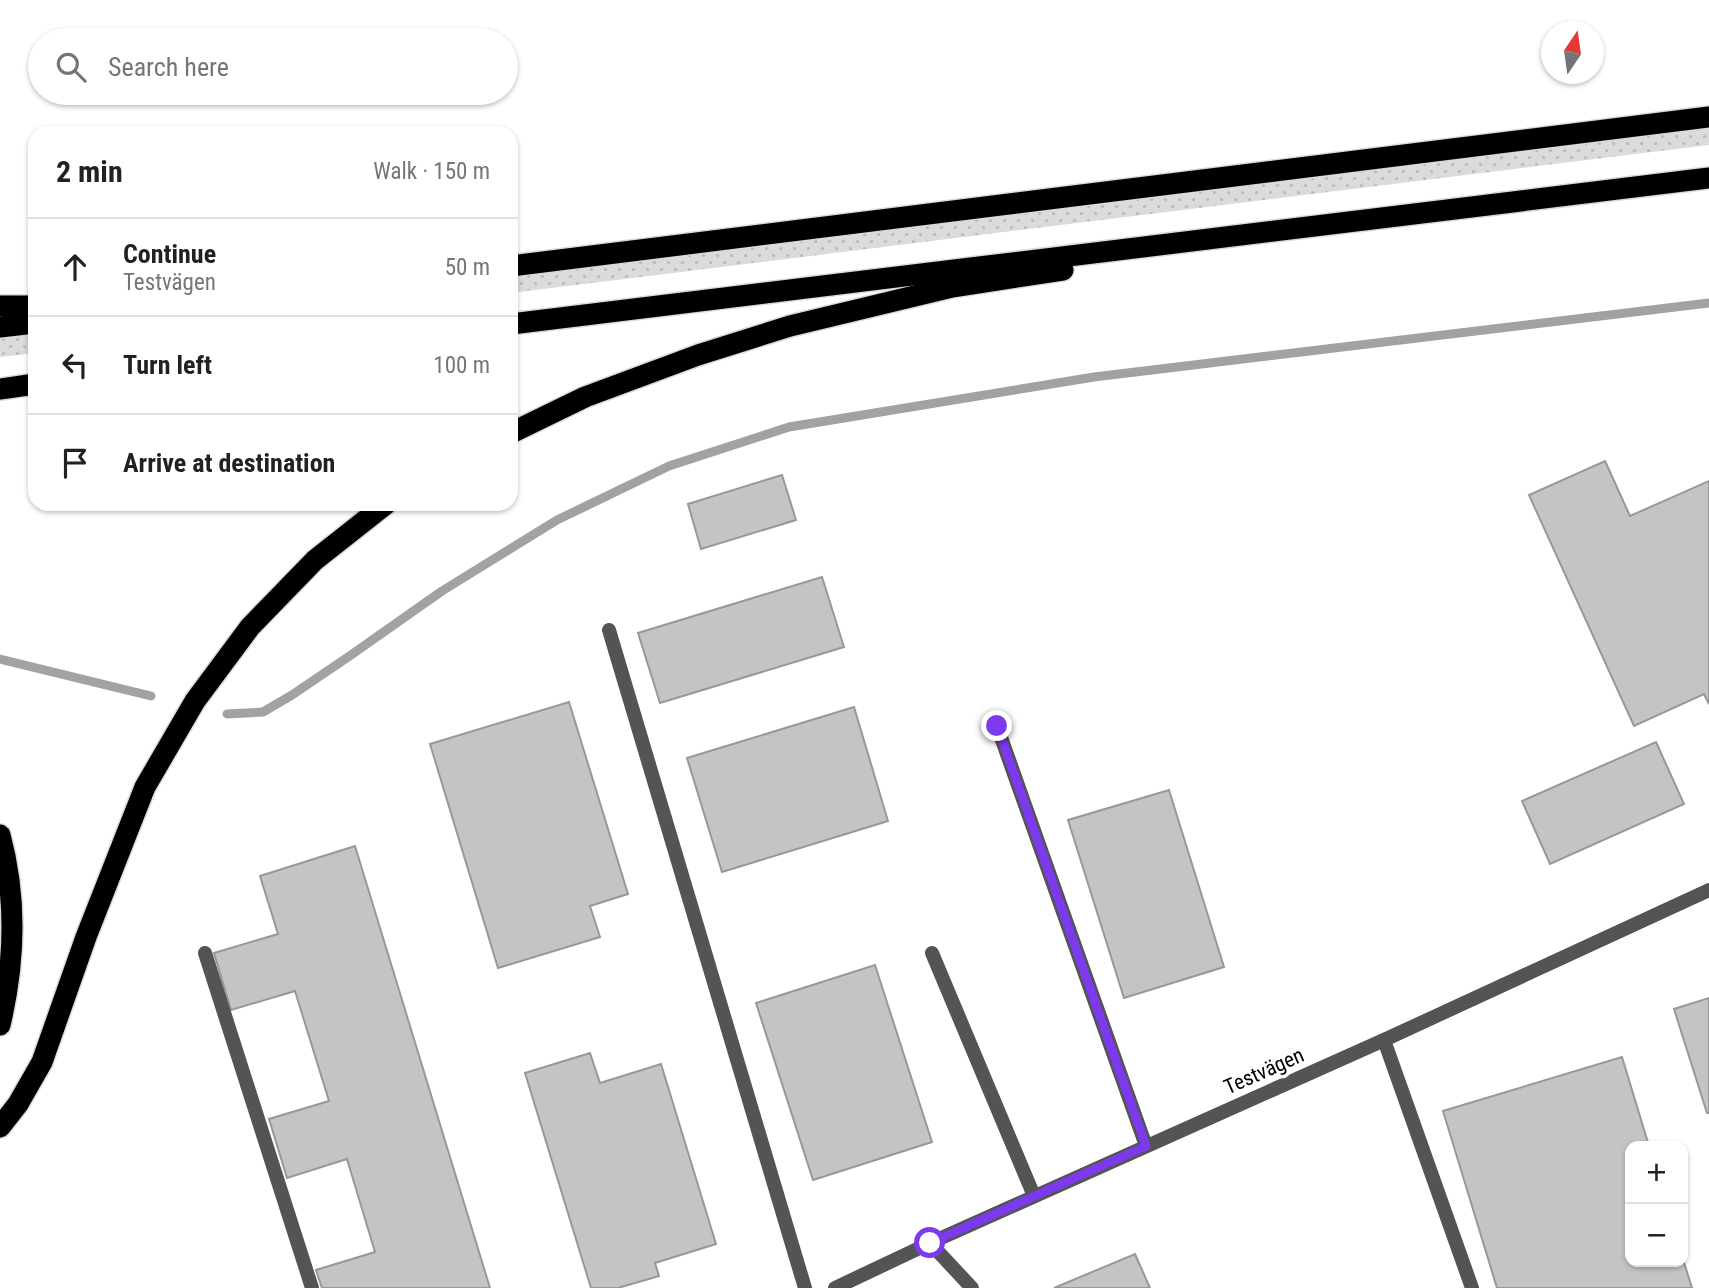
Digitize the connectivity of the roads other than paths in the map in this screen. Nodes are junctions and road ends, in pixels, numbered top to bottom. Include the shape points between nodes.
1 (1709, 117) edge
2 (1709, 178) edge
3 (1449, 210) junction
4 (518, 265) edge
5 (0, 306) edge
6 (28, 306) edge
7 (518, 323) edge
8 (28, 324) edge
9 (0, 327) edge
10 (28, 385) edge
11 (0, 389) edge
12 (518, 430) edge
13 (377, 511) edge
14 (609, 630) dead end
15 (997, 726) dead end
16 (0, 835) edge
17 (1709, 890) edge
18 (205, 953) dead end
19 (932, 953) dead end
20 (0, 1025) edge
21 (1384, 1040) junction
22 (0, 1126) edge
23 (1146, 1146) junction
24 (1034, 1196) junction
25 (930, 1243) junction
26 (312, 1288) edge
27 (806, 1288) edge
28 (835, 1288) edge
29 (972, 1288) edge
30 (1472, 1288) edge

1 - 4 highway
2 - 3 highway
3 - 7 highway
3 - 12 highway via 952,288 817,319 698,355 585,397
5 - 6 highway
8 - 9 highway
10 - 11 highway
13 - 22 highway via 315,559 287,588 250,627 195,701 145,787 42,1062
14 - 27 street
15 - 23 street
16 - 20 highway via 13,928
17 - 21 street, Testvägen
18 - 26 street
19 - 24 street
21 - 23 street, Testvägen
21 - 30 street
23 - 24 street, Testvägen
24 - 25 street, Testvägen
25 - 28 street, Testvägen
25 - 29 street

